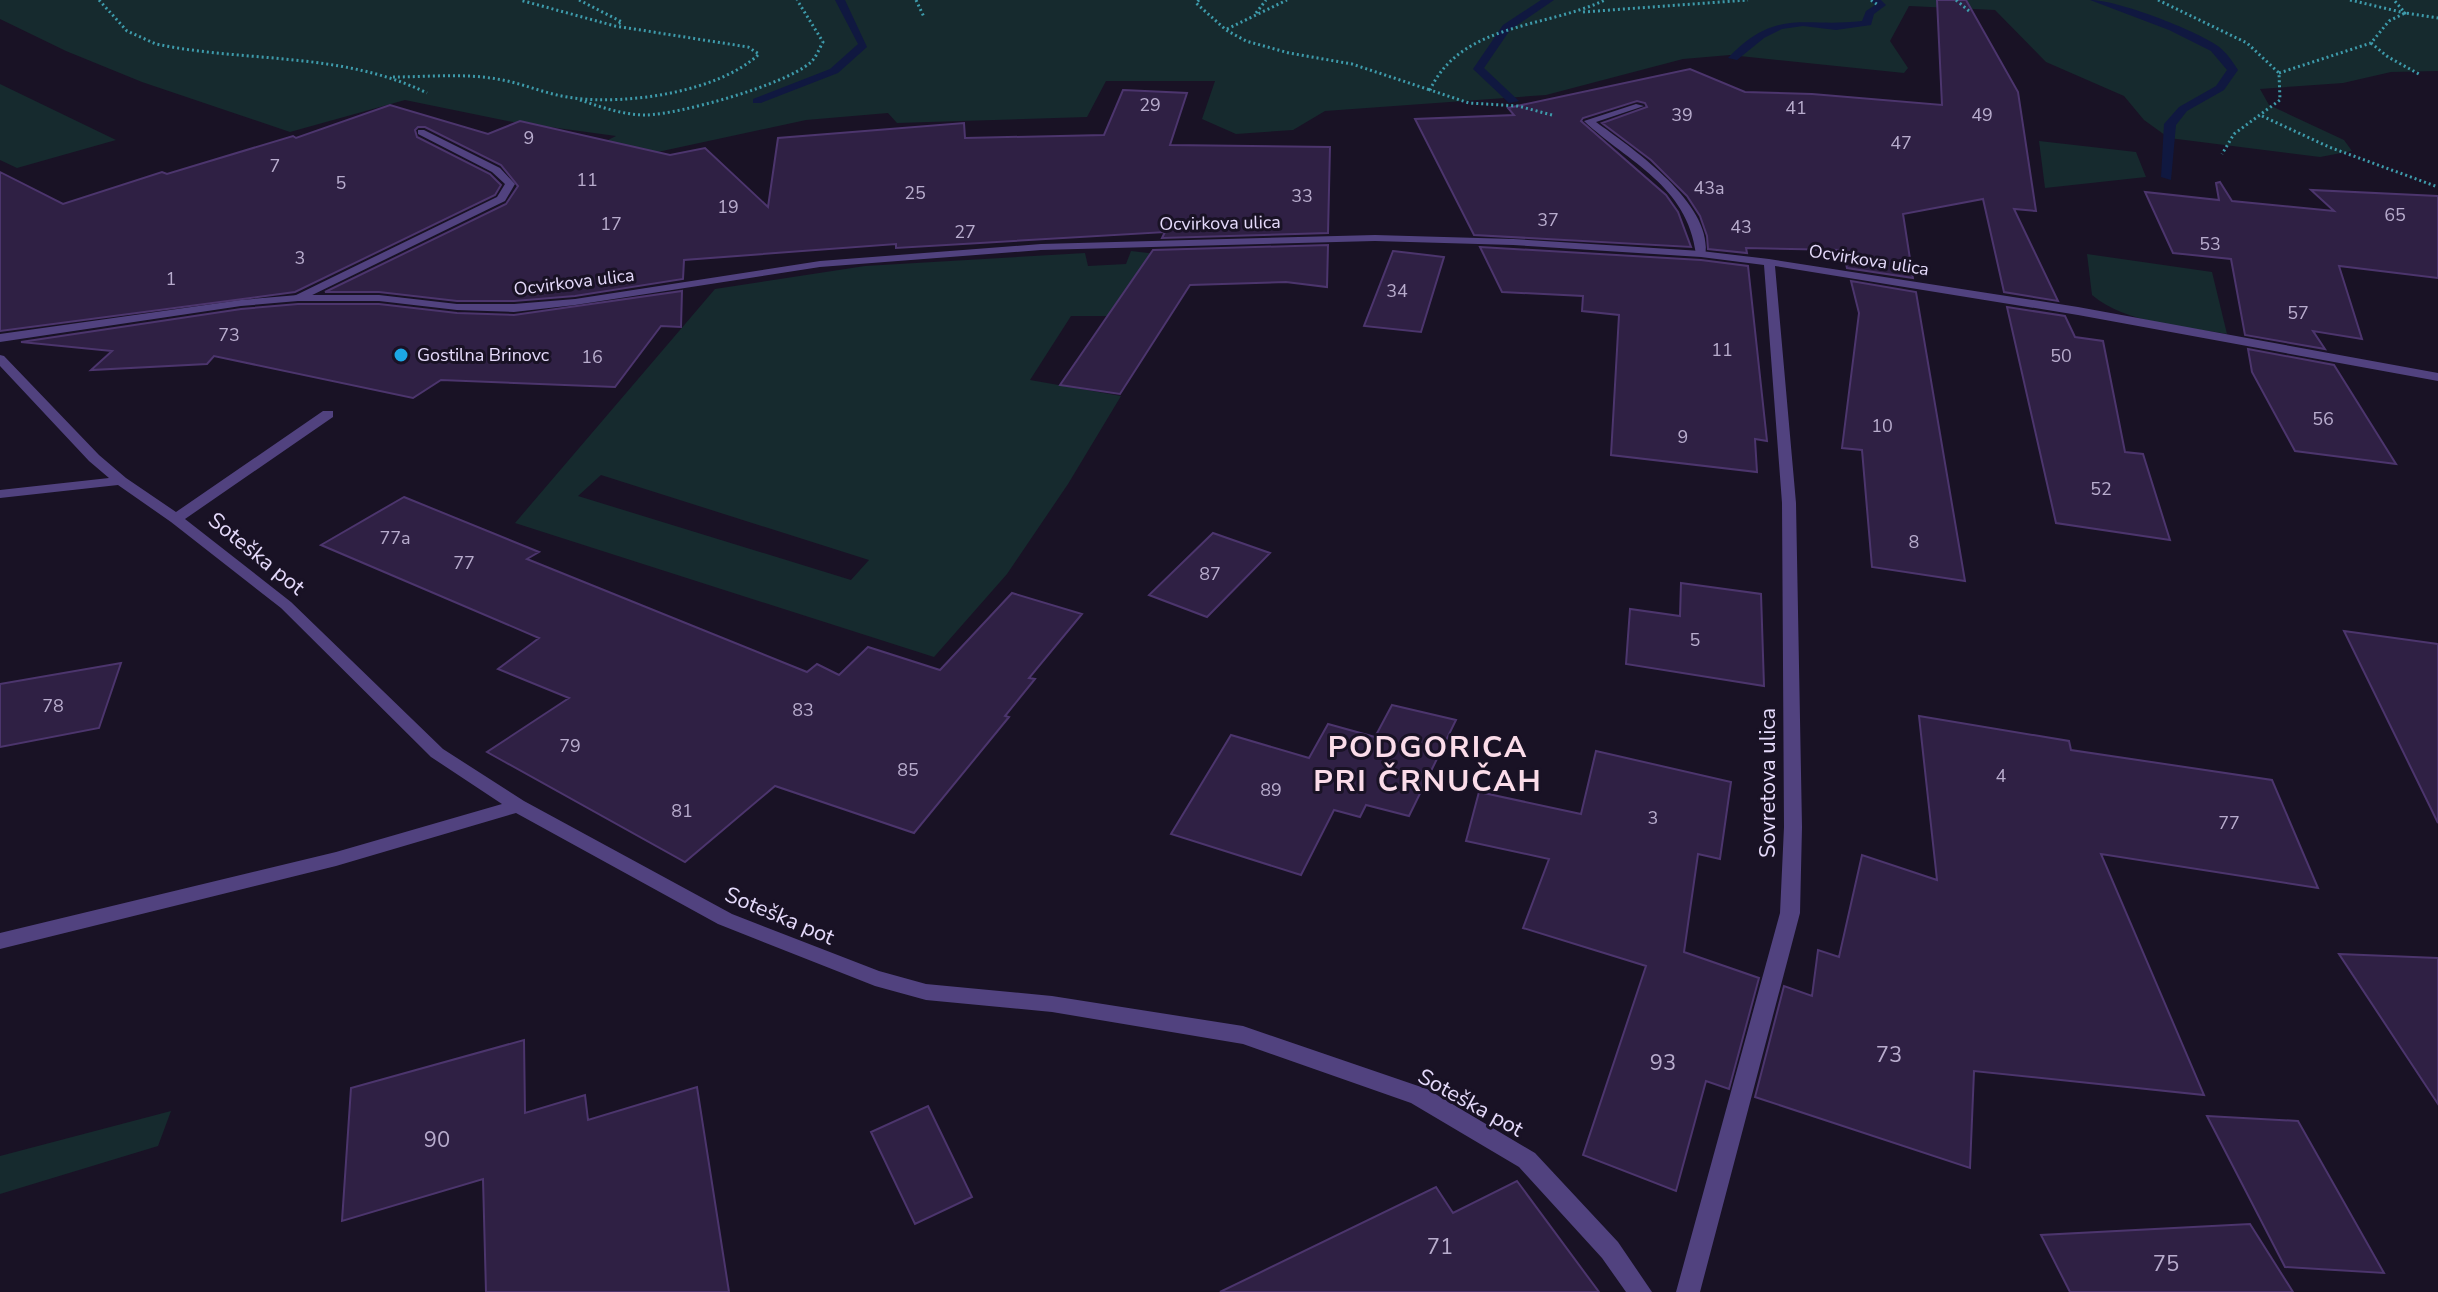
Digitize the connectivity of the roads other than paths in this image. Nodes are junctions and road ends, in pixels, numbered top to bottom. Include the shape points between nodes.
1 (1639, 106) dead end
2 (421, 132) dead end
3 (1701, 254) junction
4 (1769, 262) junction
5 (298, 298) junction
6 (0, 338) edge
7 (0, 359) edge
8 (2438, 377) edge
9 (328, 414) dead end
10 (121, 481) junction
11 (0, 494) edge
12 (176, 519) junction
13 (518, 806) junction
14 (0, 941) edge
15 (1640, 1292) edge
16 (1688, 1292) edge

1 - 3 street via 1589,121 1634,155 1678,199 1696,228
2 - 5 street via 496,170 510,184 501,199
3 - 4 street, Ocvirkova ulica
3 - 5 street, Ocvirkova ulica via 1375,238 1195,241 820,264 527,307
4 - 8 street, Ocvirkova ulica via 2078,311
4 - 16 street, Sovretova ulica via 1789,503 1790,913
5 - 6 street, Ocvirkova ulica
7 - 10 street, Soteška pot
9 - 12 street
10 - 11 street
10 - 12 street, Soteška pot
12 - 13 street, Soteška pot via 286,605 437,753
13 - 14 street via 336,859
13 - 15 street, Soteška pot via 725,919 875,978 926,992 1052,1004 1243,1035 1419,1096 1527,1160 1610,1250

